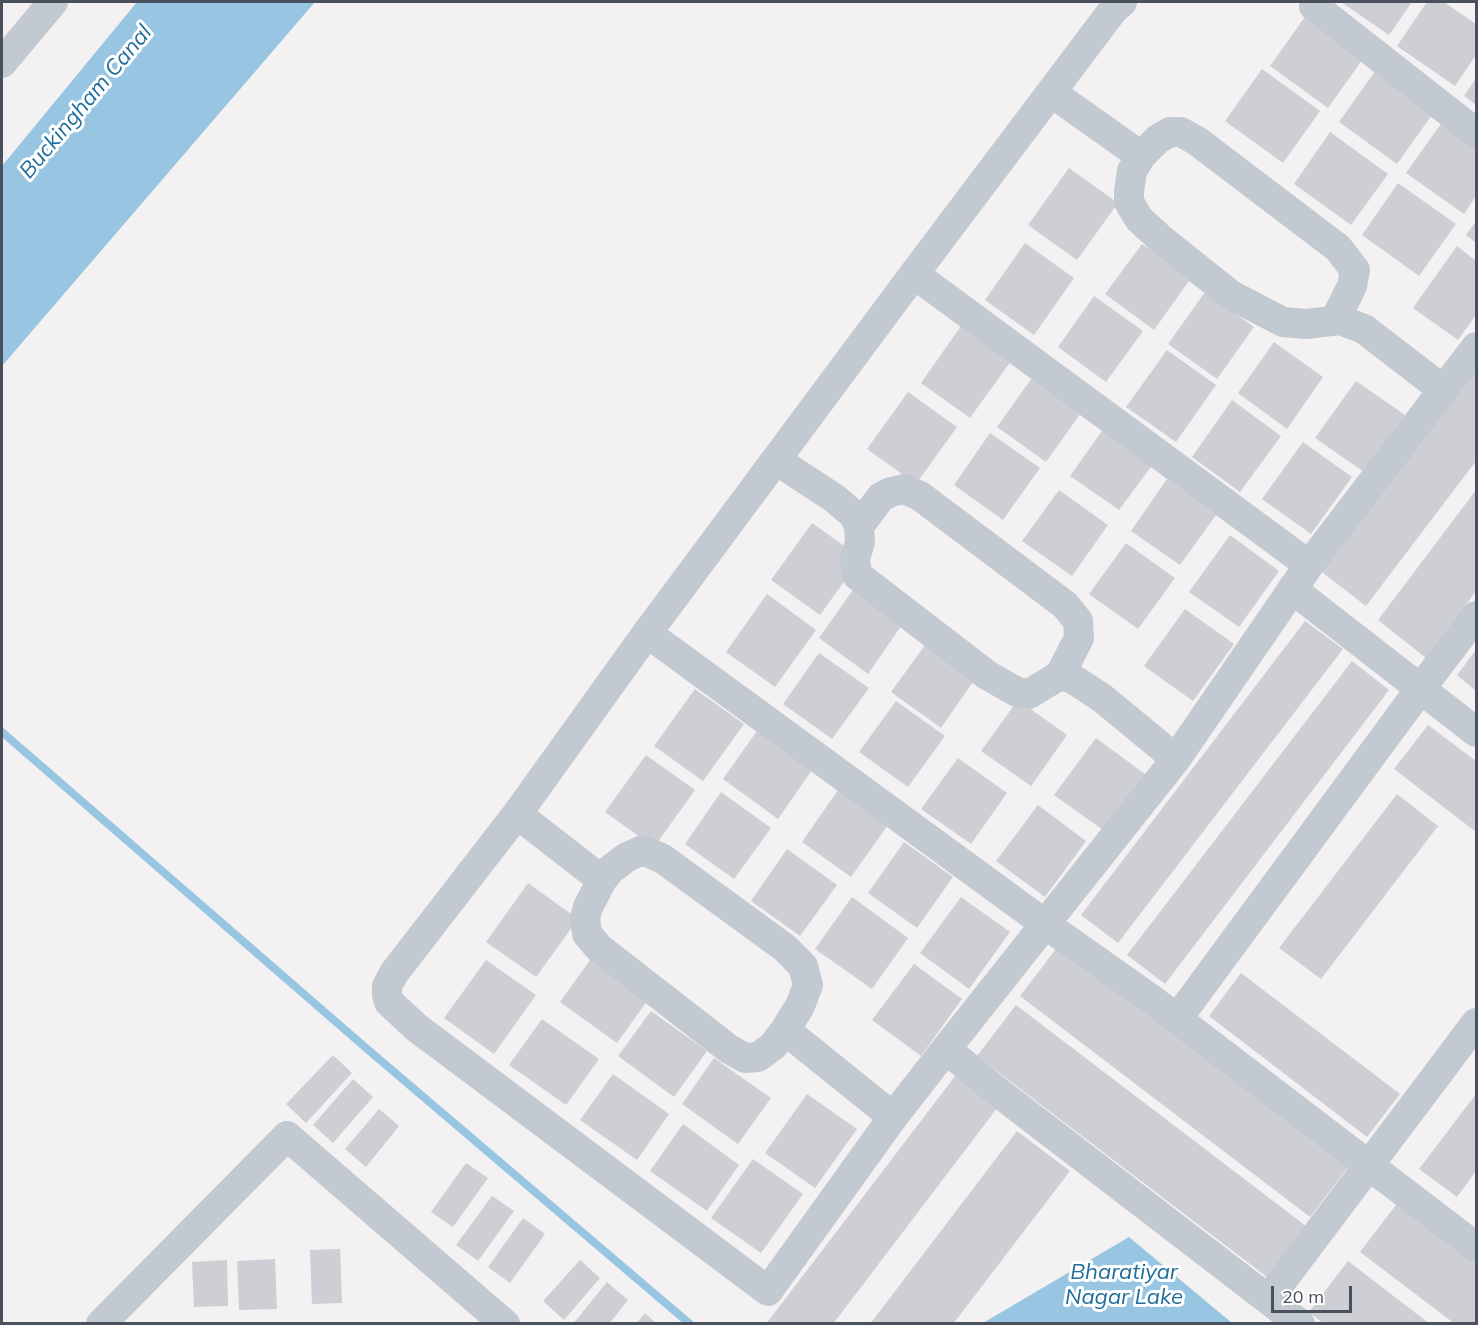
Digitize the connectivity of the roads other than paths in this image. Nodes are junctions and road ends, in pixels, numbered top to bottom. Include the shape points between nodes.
1 (53, 2) edge
2 (1122, 2) edge
3 (1314, 6) dead end
4 (2, 63) edge
5 (1052, 93) junction
6 (1476, 134) edge
7 (1141, 156) junction
8 (914, 274) junction
9 (1335, 320) junction
10 (1476, 347) edge
11 (1442, 389) junction
12 (776, 460) junction
13 (860, 526) junction
14 (1301, 577) junction
15 (1476, 616) edge
16 (647, 633) junction
17 (1060, 675) junction
18 (1421, 688) junction
19 (1476, 732) edge
20 (1176, 759) junction
21 (517, 814) junction
22 (602, 880) junction
23 (1045, 924) junction
24 (1177, 1019) junction
25 (1476, 1023) edge
26 (785, 1030) junction
27 (946, 1048) junction
28 (893, 1117) junction
29 (1368, 1165) junction
30 (1476, 1247) edge
31 (1269, 1299) junction
32 (101, 1323) edge
33 (505, 1323) edge
34 (1300, 1323) edge

1 - 4 street
2 - 5 street
3 - 6 street
5 - 7 street
5 - 8 street
7 - 9 street via 1132,171 1129,202 1139,219 1161,240 1231,295 1259,311 1283,322
7 - 9 street via 1158,139 1170,132 1181,132 1338,248 1355,270 1352,286
8 - 12 street
8 - 14 street
9 - 11 street via 1364,329
10 - 11 street
11 - 14 street
12 - 13 street via 834,498 854,515
12 - 16 street
13 - 17 street via 857,575 987,675 1017,692 1029,694
13 - 17 street via 881,497 891,492 904,489 920,496 1065,605 1078,621 1079,638
14 - 18 street
14 - 20 street
15 - 18 street
16 - 21 street
16 - 23 street
17 - 20 street via 1102,698
18 - 19 street
18 - 24 street
20 - 23 street
21 - 22 street
21 - 28 street via 387,986 389,1002 417,1028 768,1291
22 - 26 street via 585,918 587,934 599,948 745,1058 758,1057
22 - 26 street via 611,868 643,850 663,859 786,948 803,966 808,986
23 - 24 street
23 - 27 street
24 - 29 street
25 - 29 street
26 - 28 street
27 - 28 street
27 - 31 street
29 - 30 street
29 - 31 street
31 - 34 street
32 - 33 street via 287,1136

